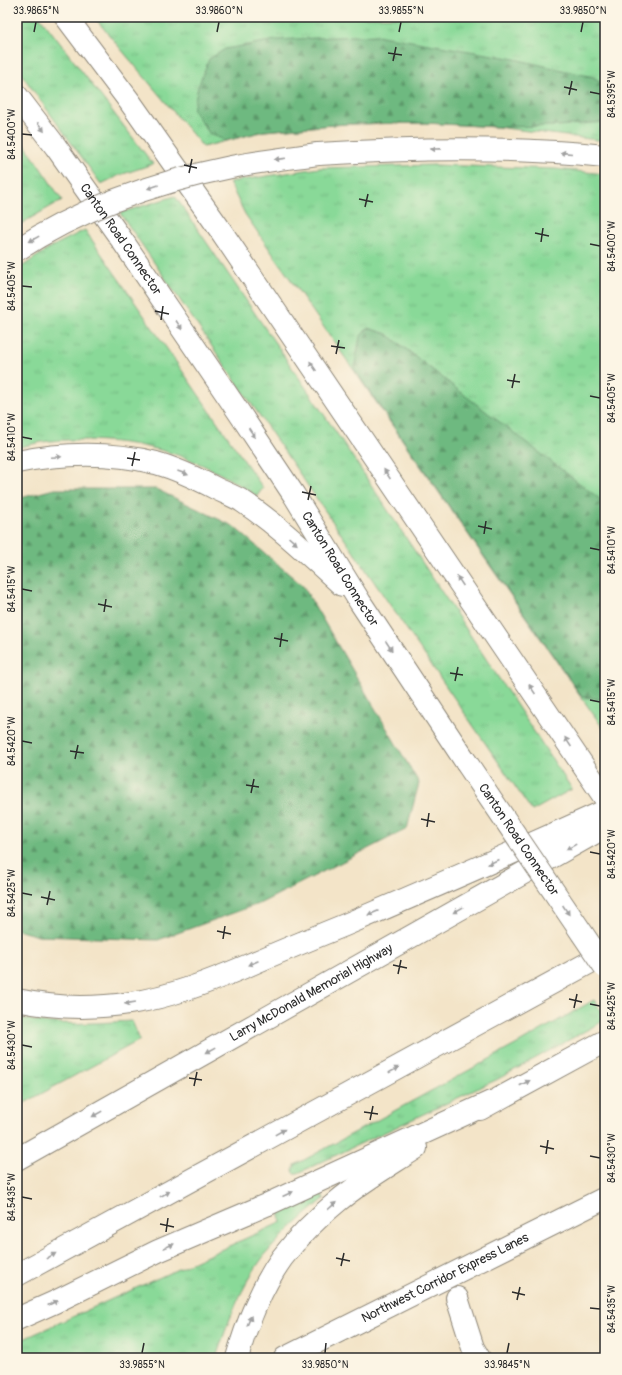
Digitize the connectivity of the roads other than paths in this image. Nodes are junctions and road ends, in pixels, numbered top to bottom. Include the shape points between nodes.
1 (66, 17) edge
2 (17, 96) edge
3 (605, 156) edge
4 (17, 250) edge
5 (17, 462) edge
6 (360, 602) junction
7 (582, 762) junction
8 (605, 788) edge
9 (605, 798) edge
10 (605, 811) edge
11 (605, 827) edge
12 (605, 954) edge
13 (605, 967) edge
14 (17, 1000) edge
15 (605, 1040) edge
16 (491, 1102) junction
17 (17, 1159) edge
18 (605, 1198) edge
19 (17, 1275) edge
20 (458, 1298) dead end
21 (17, 1319) edge
22 (237, 1358) edge
23 (284, 1358) edge
24 (479, 1358) edge

7 -> 1 main road via 219,228
2 -> 6 main road, Canton Road Connector via 137,262 294,495
3 -> 4 main road, bridge via 469,149 387,150 272,160 168,182 75,217
5 -> 6 main road via 80,455 117,456 156,464 196,478 241,501 260,515 285,534
6 -> 13 main road, Canton Road Connector, bridge
7 - 8 main road
7 - 9 main road
10 -> 14 main road via 441,885 174,994 98,1007
11 -> 17 main road, Larry McDonald Memorial Highway
19 -> 12 main road
16 -> 15 main road
21 -> 16 main road via 158,1251 266,1205
22 -> 16 main road via 260,1296 282,1258 307,1228 339,1200 369,1179
18 - 23 main road, Northwest Corridor Express Lanes
20 - 24 main road via 473,1348

